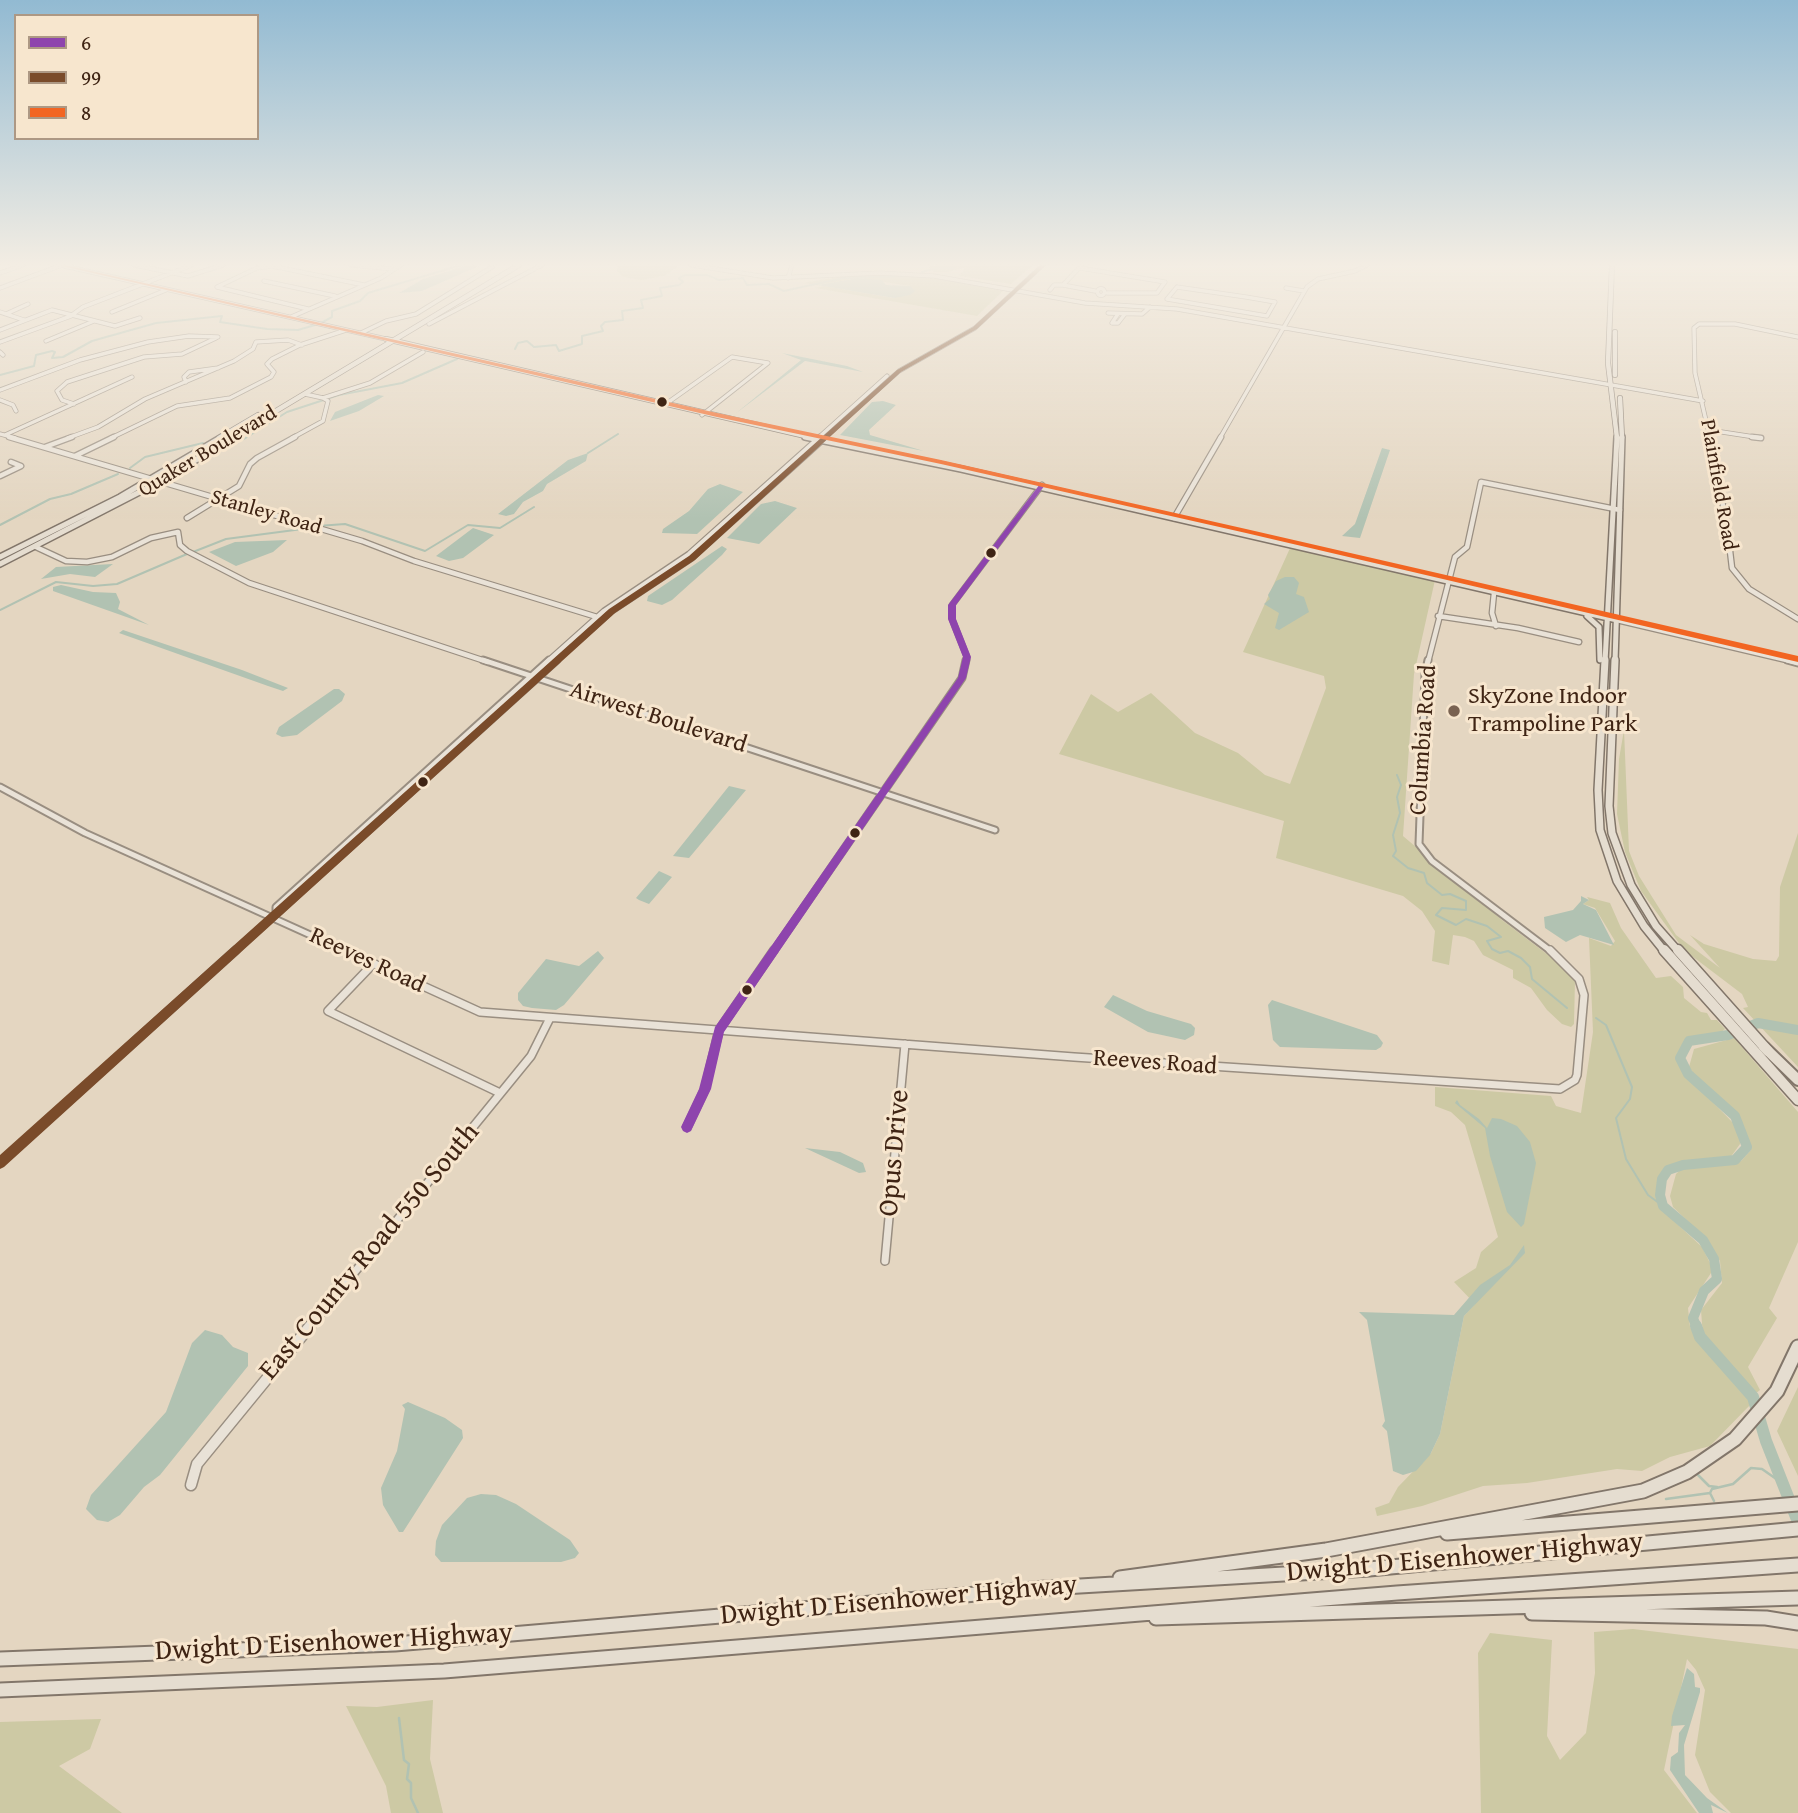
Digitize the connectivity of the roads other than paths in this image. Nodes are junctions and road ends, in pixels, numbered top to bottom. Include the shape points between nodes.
1 (119, 350) edge
2 (191, 350) edge
3 (250, 350) edge
4 (292, 350) edge
5 (374, 350) edge
6 (375, 350) edge
7 (430, 350) edge
8 (928, 350) edge
9 (1271, 350) edge
10 (1409, 350) edge
11 (1614, 350) edge
12 (1695, 350) edge
13 (423, 352) dead end
14 (219, 368) junction
15 (132, 377) dead end
16 (186, 382) junction
17 (1614, 384) junction
18 (0, 390) edge
19 (305, 394) junction
20 (325, 399) junction
21 (1702, 400) junction
22 (1, 401) edge
23 (74, 404) junction
24 (664, 405) junction
25 (16, 411) dead end
26 (703, 414) junction
27 (1709, 430) junction
28 (3, 436) edge
29 (819, 438) junction
30 (1761, 438) dead end
31 (45, 447) junction
32 (75, 456) junction
33 (11, 462) dead end
34 (0, 476) edge
35 (150, 480) junction
36 (159, 482) junction
37 (1041, 486) junction
38 (215, 499) junction
39 (1617, 510) junction
40 (1175, 517) junction
41 (186, 520) dead end
42 (36, 547) junction
43 (0, 557) edge
44 (0, 564) edge
45 (1448, 582) junction
46 (1494, 593) junction
47 (1514, 596) junction
48 (1558, 606) junction
49 (1438, 616) junction
50 (1607, 616) junction
51 (600, 618) junction
52 (1617, 618) junction
53 (1798, 619) edge
54 (1496, 626) junction
55 (1579, 642) dead end
56 (1798, 661) edge
57 (535, 677) junction
58 (1603, 699) junction
59 (0, 787) edge
60 (883, 793) junction
61 (995, 830) dead end
62 (274, 915) junction
63 (373, 964) junction
64 (550, 1018) junction
65 (722, 1030) junction
66 (905, 1044) junction
67 (1762, 1044) joint
68 (1577, 1074) joint
69 (1798, 1082) edge
70 (500, 1093) junction
71 (1798, 1100) edge
72 (687, 1126) dead end
73 (0, 1163) edge
74 (885, 1261) dead end
75 (1798, 1347) edge
76 (191, 1485) dead end
77 (1798, 1504) edge
78 (1798, 1529) edge
79 (1410, 1535) junction
80 (1798, 1565) edge
81 (1046, 1588) junction
82 (1798, 1598) edge
83 (1436, 1611) junction
84 (1063, 1620) junction
85 (1798, 1623) edge
86 (0, 1659) edge
87 (0, 1690) edge

1 - 18 street
2 - 23 street via 144,357 67,382 57,391 62,400
3 - 14 street
4 - 32 street via 270,360 267,365 273,375 246,390 228,398 177,406
5 - 35 main road, Quaker Boulevard
6 - 19 main road, Quaker Boulevard
7 - 24 main road
8 - 29 street via 898,366
9 - 40 street
10 - 17 street, Plainfield Road
11 - 17 main road
12 - 21 street
13 - 20 street via 370,383
14 - 16 street
14 - 16 street via 192,370 185,374
15 - 23 street
16 - 31 street via 145,399 104,424
17 - 21 street, Plainfield Road
17 - 39 main road via 1623,414
19 - 20 street
19 - 36 main road, Quaker Boulevard
20 - 38 street via 323,421 257,458 239,486
21 - 27 street, Plainfield Road
22 - 25 street
23 - 28 street
24 - 26 main road
24 - 26 street via 732,357 768,365
26 - 29 main road
27 - 30 street
27 - 53 street, Plainfield Road via 1732,568 1749,589
28 - 31 street, Stanley Road
29 - 37 main road
29 - 51 street via 685,557
31 - 32 street, Stanley Road
32 - 35 street, Stanley Road
33 - 34 street via 21,466
35 - 36 street, Stanley Road
35 - 43 main road, Quaker Boulevard
36 - 38 street, Stanley Road
36 - 42 main road, Quaker Boulevard
37 - 40 main road
37 - 60 street via 955,597 951,613 967,657 964,674
38 - 41 street
38 - 51 street, Stanley Road
39 - 45 street, Columbia Road via 1481,482 1466,549 1456,555
39 - 50 main road
39 - 52 main road
40 - 45 main road
42 - 44 main road, Quaker Boulevard
42 - 57 street, Airwest Boulevard via 66,561 92,561 179,530 180,545 187,551 249,583
45 - 46 main road
45 - 47 main road
45 - 49 street, Columbia Road
45 - 50 main road
46 - 47 main road
46 - 54 street
47 - 48 main road
48 - 50 main road
48 - 58 main road via 1590,617 1599,627
49 - 54 street
49 - 68 street, Columbia Road via 1424,674 1419,844 1432,862 1576,973 1584,995
50 - 52 main road
50 - 58 main road
51 - 57 street
52 - 56 street
52 - 67 main road via 1609,806 1617,852 1656,926
54 - 55 street
57 - 60 street, Airwest Boulevard
57 - 62 street
58 - 71 main road via 1598,809 1607,858 1624,894 1644,926
59 - 62 street, Reeves Road via 77,829
60 - 61 street, Airwest Boulevard
60 - 65 street
62 - 63 street, Reeves Road
62 - 73 street
63 - 64 street, Reeves Road via 476,1011
63 - 70 street via 328,1011
64 - 65 street, Reeves Road
64 - 70 street, East County Road 550 South via 535,1049
65 - 66 street, Reeves Road
65 - 72 street via 705,1089
66 - 68 street, Reeves Road via 1546,1091 1566,1087
66 - 74 street, Opus Drive
67 - 69 highway
70 - 76 street, East County Road 550 South via 197,1464
75 - 79 highway via 1777,1391 1735,1439 1687,1472 1643,1491
77 - 79 highway
78 - 81 highway, Dwight D Eisenhower Highway via 1369,1569
79 - 81 highway
80 - 84 highway, Dwight D Eisenhower Highway
81 - 86 highway, Dwight D Eisenhower Highway via 395,1644
82 - 83 highway
83 - 84 highway
83 - 85 highway via 1753,1618
84 - 87 highway, Dwight D Eisenhower Highway via 444,1671

